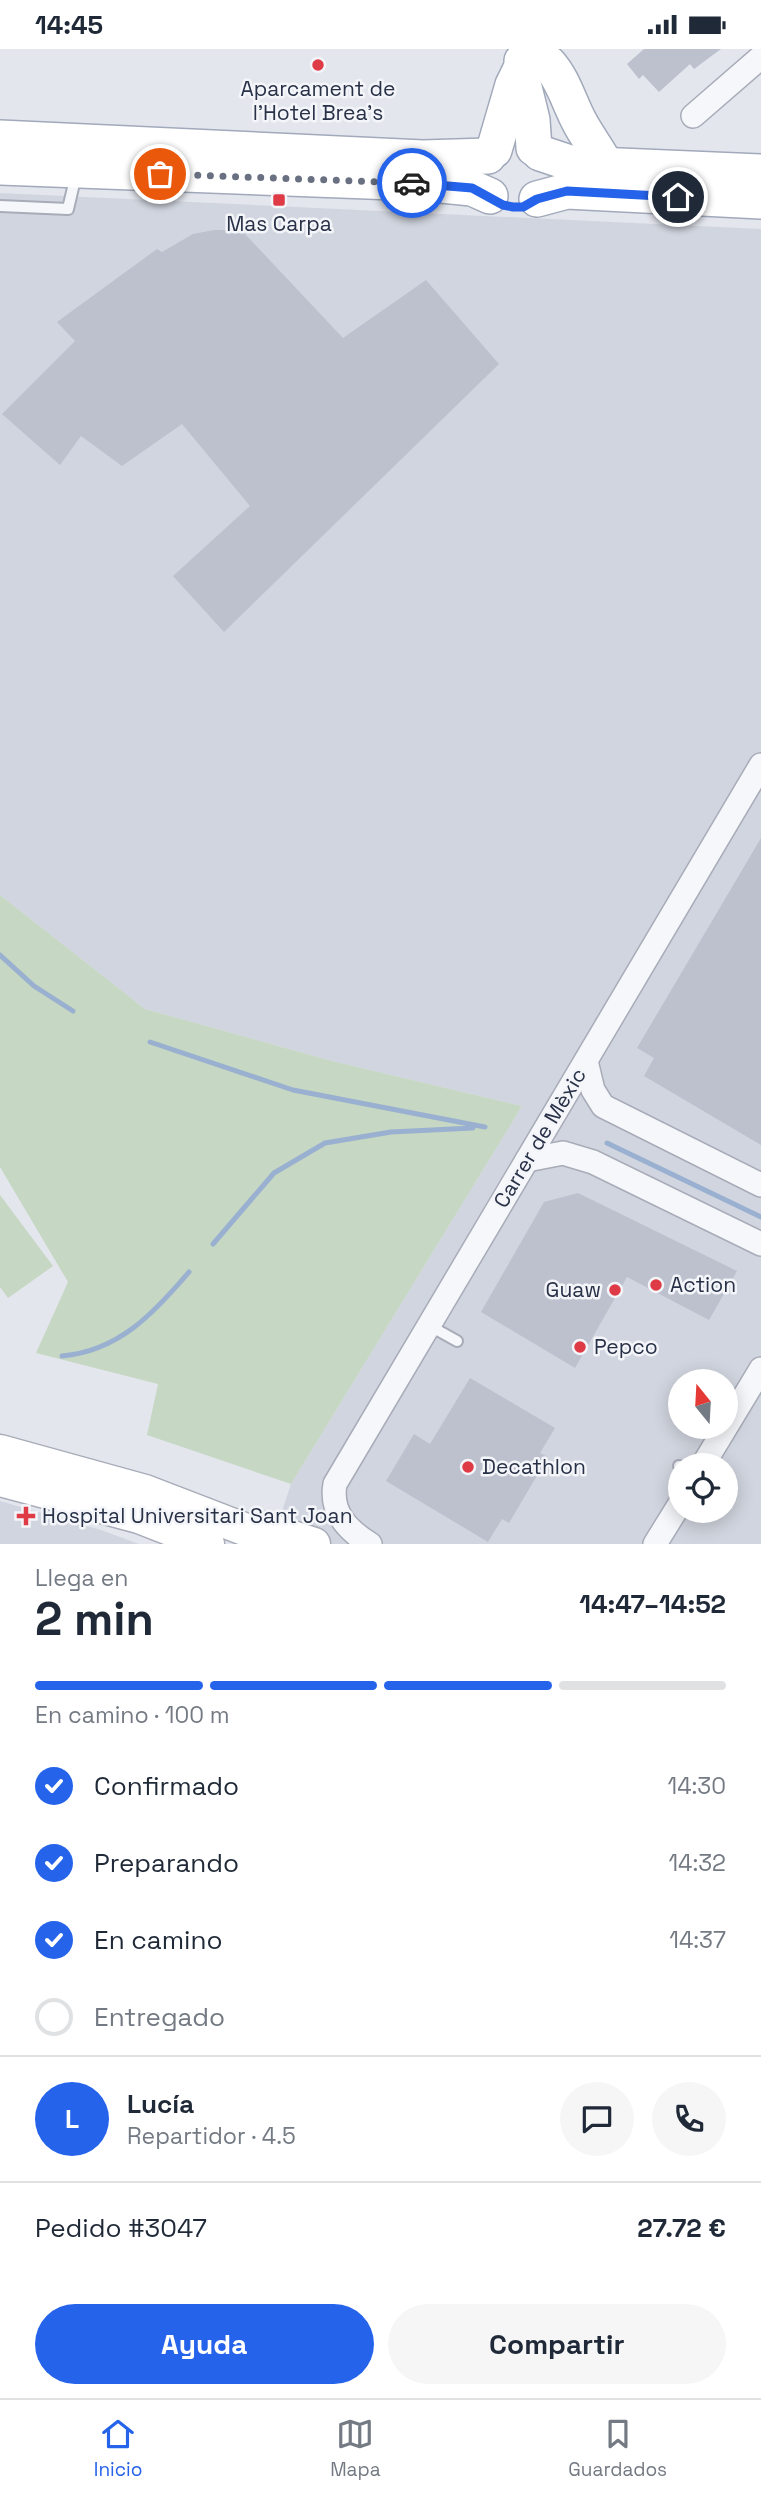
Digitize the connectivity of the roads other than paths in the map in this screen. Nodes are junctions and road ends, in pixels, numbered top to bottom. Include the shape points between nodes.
1 (761, 57) edge
2 (522, 60) edge
3 (693, 116) dead end
4 (0, 138) edge
5 (537, 151) junction
6 (491, 153) junction
7 (606, 166) junction
8 (0, 167) edge
9 (77, 170) junction
10 (761, 172) edge
11 (490, 196) junction
12 (537, 199) junction
13 (761, 201) edge
14 (0, 206) edge
15 (761, 765) edge
16 (586, 1062) junction
17 (527, 1160) junction
18 (761, 1185) edge
19 (761, 1244) edge
20 (430, 1326) junction
21 (457, 1341) dead end
22 (761, 1369) edge
23 (0, 1451) edge
24 (711, 1453) edge
25 (0, 1480) edge
26 (145, 1491) junction
27 (668, 1523) edge
28 (208, 1544) edge
29 (284, 1544) edge
30 (314, 1544) edge
31 (370, 1544) edge
32 (655, 1544) edge

1 - 3 street
2 - 5 main road
2 - 6 main road
2 - 7 main road via 549,64 557,73 579,123
4 - 6 main road via 423,159
5 - 6 main road via 514,142
5 - 7 main road via 573,164
5 - 12 main road via 548,174
6 - 11 main road via 482,177
7 - 10 main road
8 - 9 main road
9 - 11 main road via 421,183 472,188
9 - 14 lane via 68,209
11 - 12 main road via 513,207
12 - 13 main road via 567,191
15 - 16 street, Carrer de Mèxic
16 - 17 street, Carrer de Mèxic
16 - 18 street via 593,1090 603,1106
17 - 19 street via 563,1153 593,1162
17 - 20 street, Carrer de Mèxic
20 - 21 lane
20 - 31 street, Carrer de Mèxic via 335,1484 338,1514 351,1533
22 - 24 street
23 - 26 main road
25 - 28 main road via 139,1517
26 - 29 main road
26 - 30 main road
27 - 32 street

